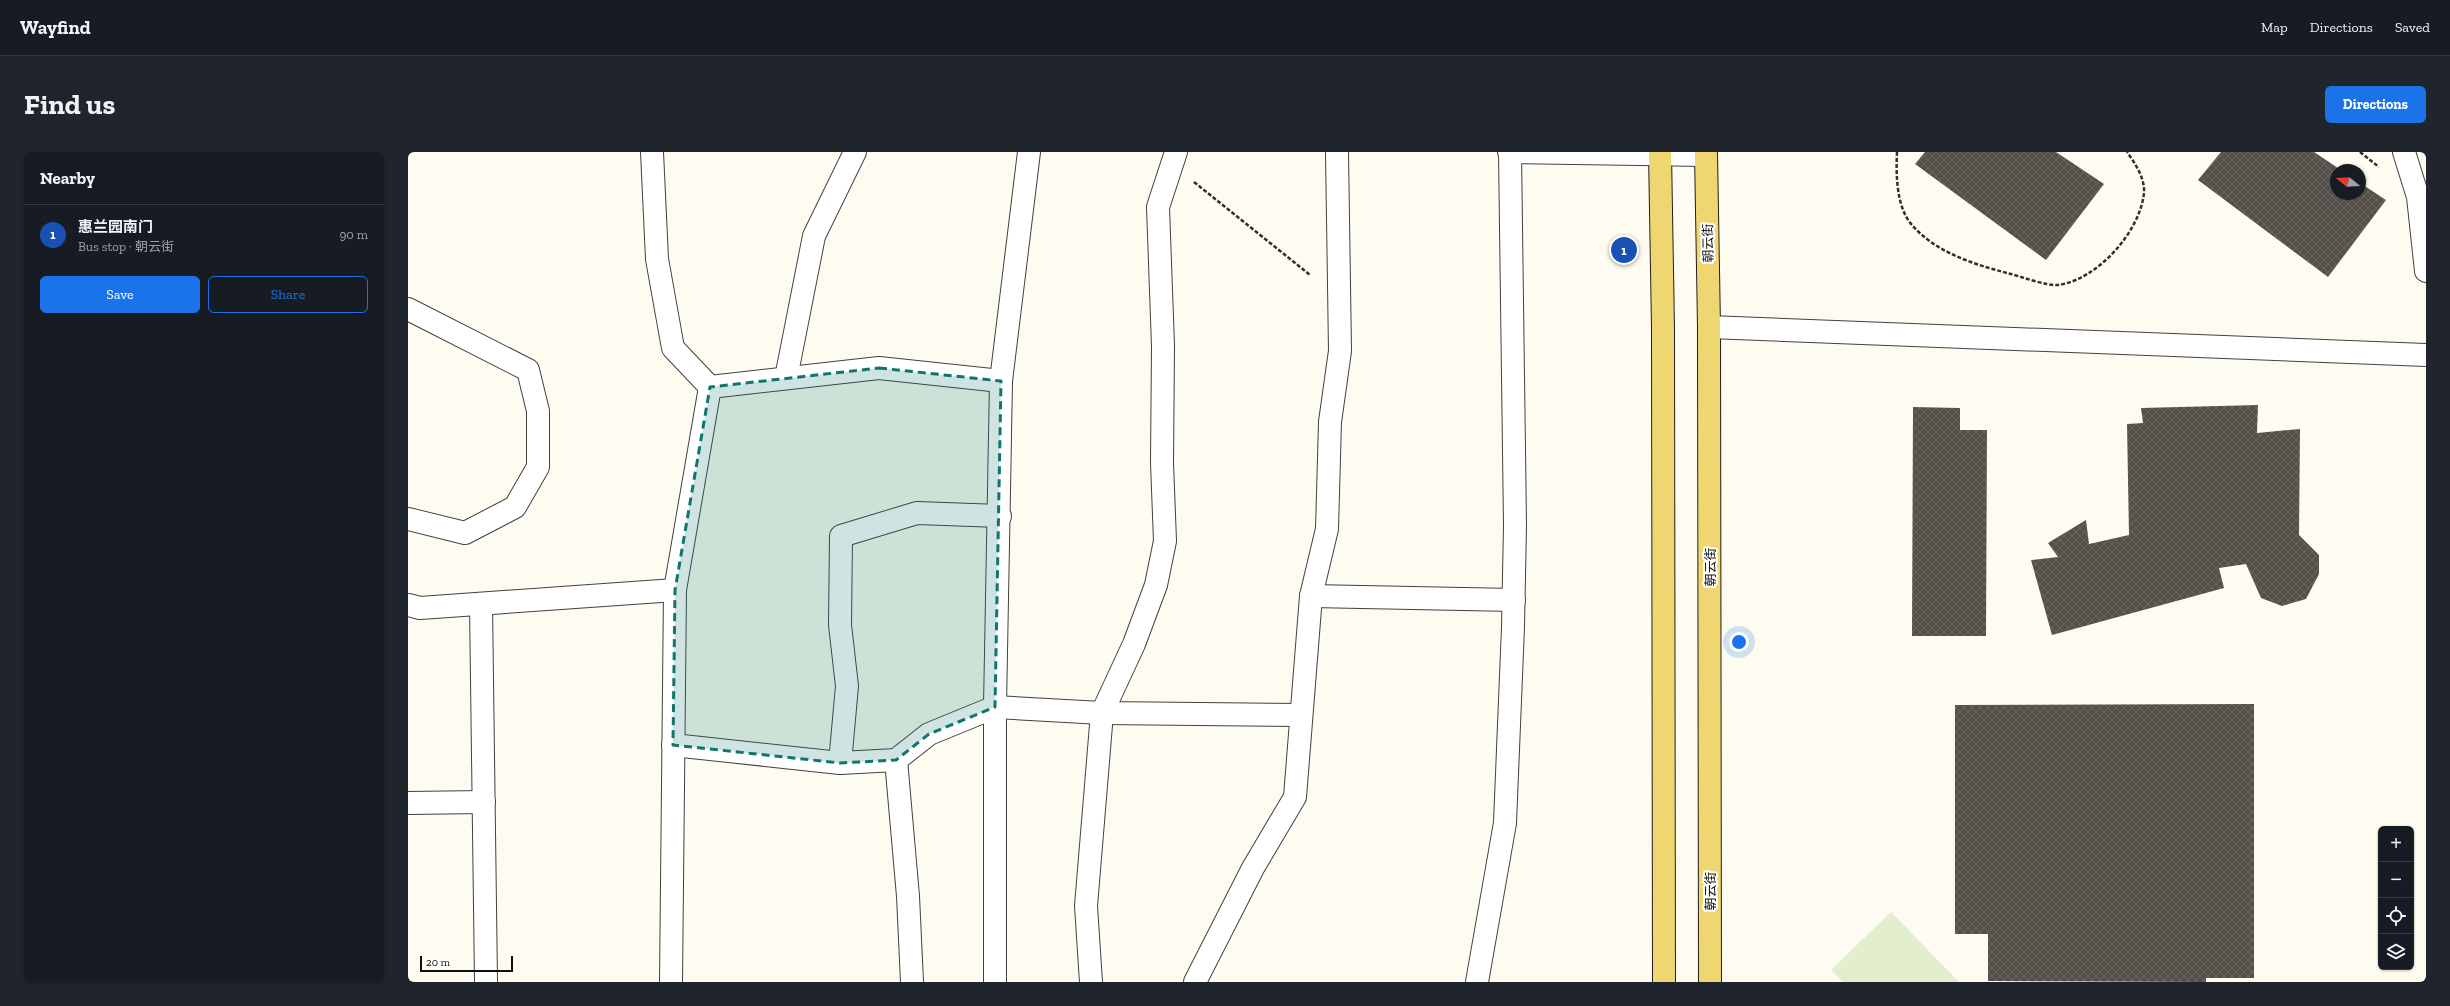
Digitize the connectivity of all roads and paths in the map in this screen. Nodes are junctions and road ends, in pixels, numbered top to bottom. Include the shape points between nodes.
1 (652, 152) edge
2 (855, 152) edge
3 (1029, 152) edge
4 (1337, 152) edge
5 (1510, 152) edge
6 (1897, 152) edge
7 (2127, 152) edge
8 (2404, 152) edge
9 (1660, 153) edge
10 (1706, 153) edge
11 (1174, 158) edge
12 (2426, 271) edge
13 (1339, 298) junction
14 (408, 309) edge
15 (1709, 327) junction
16 (2426, 355) edge
17 (786, 378) junction
18 (1001, 381) junction
19 (710, 387) junction
20 (1000, 516) junction
21 (408, 520) edge
22 (675, 590) junction
23 (1310, 596) junction
24 (1514, 600) junction
25 (481, 604) junction
26 (408, 605) edge
27 (995, 707) junction
28 (1102, 713) junction
29 (1302, 715) junction
30 (674, 745) junction
31 (896, 760) junction
32 (840, 763) junction
33 (484, 802) junction
34 (408, 803) edge
35 (486, 982) edge
36 (671, 982) edge
37 (912, 982) edge
38 (995, 982) edge
39 (1091, 982) edge
40 (1195, 982) edge
41 (1477, 982) edge
42 (1664, 982) edge
43 (1710, 982) edge

1 - 19 street via 657,259 673,348
2 - 17 street via 814,236
3 - 18 street
4 - 13 street
5 - 9 street
5 - 24 street
6 - 7 path via 1896,172 1900,201 1911,224 1937,246 1979,266 2057,285 2085,277 2110,257 2134,224 2144,193 2138,168
8 - 12 street via 2418,197
9 - 10 street
9 - 42 main road via 1663,328
10 - 15 main road, 朝云街
11 - 13 path
11 - 28 street via 1158,207 1163,346 1162,462 1165,541 1153,592 1134,644
13 - 23 street via 1340,351 1330,422 1327,529
14 - 21 street via 528,370 538,411 538,467 515,507 465,532
15 - 16 street
15 - 43 main road, 朝云街
17 - 18 street via 879,368
17 - 19 street
18 - 20 street
19 - 22 street
20 - 27 street
20 - 32 street via 917,513 841,536 840,625 847,686
22 - 25 street
22 - 30 street
23 - 24 street
23 - 29 street
24 - 41 street via 1505,823
25 - 26 street via 420,608
25 - 33 street
27 - 28 street
27 - 31 street via 929,734
27 - 38 street
28 - 29 street
28 - 39 street via 1086,906
29 - 40 street via 1295,797 1253,868
30 - 32 street
30 - 36 street
31 - 32 street
31 - 37 street via 908,896
33 - 34 street
33 - 35 street

